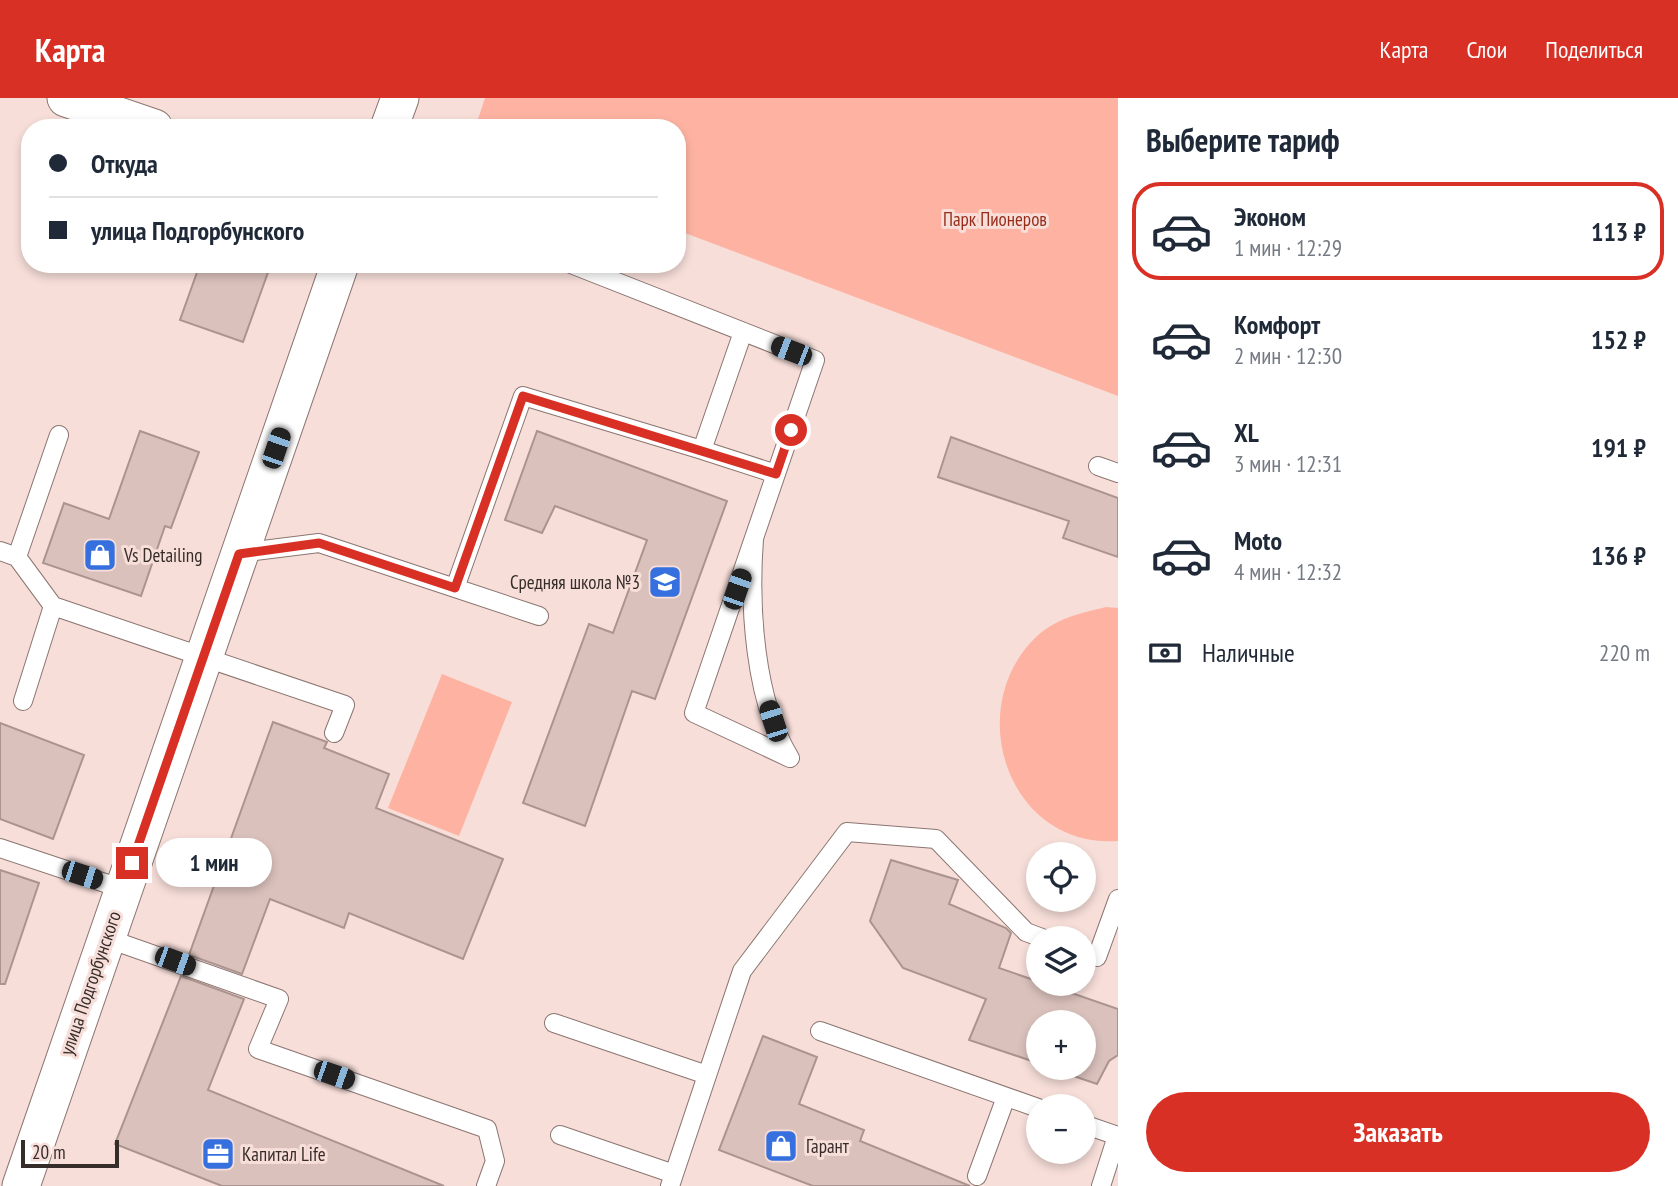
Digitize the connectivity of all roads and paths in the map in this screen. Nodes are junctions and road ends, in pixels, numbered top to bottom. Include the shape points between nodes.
1 (66, 98) edge
2 (400, 98) edge
3 (128, 119) edge
4 (392, 119) edge
5 (337, 273) edge
6 (594, 273) edge
7 (743, 332) junction
8 (59, 435) dead end
9 (702, 450) junction
10 (1098, 466) dead end
11 (1118, 473) edge
12 (776, 474) junction
13 (754, 538) junction
14 (0, 551) edge
15 (239, 554) junction
16 (17, 557) junction
17 (455, 588) junction
18 (52, 606) junction
19 (540, 616) dead end
20 (204, 657) junction
21 (23, 701) dead end
22 (334, 733) dead end
23 (0, 848) edge
24 (123, 889) junction
25 (1118, 899) edge
26 (1026, 932) edge
27 (106, 938) junction
28 (1096, 957) edge
29 (554, 1023) dead end
30 (820, 1031) dead end
31 (707, 1074) junction
32 (1006, 1097) junction
33 (1026, 1104) edge
34 (1096, 1128) edge
35 (560, 1135) dead end
36 (1118, 1136) edge
37 (977, 1176) dead end
38 (672, 1180) edge
39 (21, 1186) edge
40 (486, 1186) edge
41 (1101, 1186) edge

1 - 3 street
2 - 4 street
5 - 15 street, улица Подгорбунского
6 - 7 lane
7 - 9 lane
7 - 12 lane via 815,360
8 - 16 lane
9 - 12 lane
9 - 17 lane via 523,396
10 - 11 lane
12 - 13 lane
13 - 13 lane via 694,713 790,758 767,703 751,613
14 - 16 lane
15 - 17 lane via 319,543
15 - 20 street, улица Подгорбунского
16 - 18 lane
17 - 19 lane
18 - 20 lane
18 - 21 lane
20 - 22 lane via 345,705
20 - 24 street, улица Подгорбунского
23 - 24 lane
24 - 27 street, улица Подгорбунского
25 - 28 lane
26 - 31 lane via 936,839 847,832 742,971
27 - 39 street, улица Подгорбунского
27 - 40 lane via 279,999 258,1049 486,1129 495,1161
29 - 31 lane
30 - 32 lane
31 - 38 lane
32 - 33 lane
32 - 37 lane
34 - 36 lane
35 - 38 lane
36 - 41 lane

